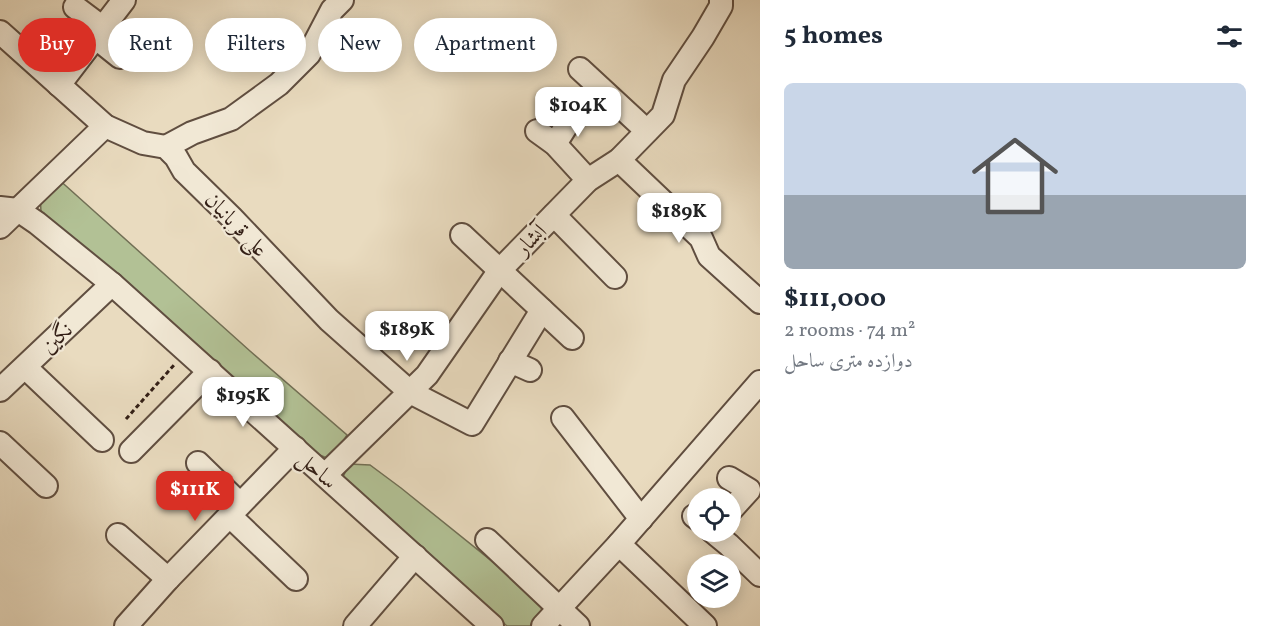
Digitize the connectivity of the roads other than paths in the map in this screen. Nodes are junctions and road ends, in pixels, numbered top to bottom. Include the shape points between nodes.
1 (124, 0) edge
2 (342, 0) edge
3 (721, 0) edge
4 (75, 7) dead end
5 (0, 32) edge
6 (99, 32) junction
7 (108, 43) edge
8 (580, 69) dead end
9 (59, 85) junction
10 (105, 126) junction
11 (647, 131) junction
12 (553, 133) dead end
13 (166, 147) junction
14 (619, 160) junction
15 (588, 180) junction
16 (9, 209) edge
17 (554, 215) junction
18 (0, 227) edge
19 (462, 235) dead end
20 (500, 270) junction
21 (615, 277) dead end
22 (112, 284) junction
23 (760, 302) edge
24 (542, 310) junction
25 (572, 338) dead end
26 (210, 371) junction
27 (9, 375) edge
28 (760, 382) edge
29 (410, 392) junction
30 (563, 418) dead end
31 (102, 440) dead end
32 (0, 443) edge
33 (295, 448) junction
34 (131, 451) dead end
35 (198, 463) dead end
36 (325, 475) junction
37 (729, 478) dead end
38 (46, 486) dead end
39 (741, 499) edge
40 (235, 510) junction
41 (641, 519) junction
42 (118, 535) dead end
43 (487, 540) dead end
44 (725, 542) edge
45 (619, 544) junction
46 (415, 556) junction
47 (760, 575) edge
48 (168, 579) junction
49 (296, 579) dead end
50 (560, 609) junction
51 (126, 626) edge
52 (355, 626) edge
53 (492, 626) edge
54 (543, 626) edge
55 (578, 626) edge
56 (705, 626) edge

1 - 6 street
2 - 13 street via 332,10 309,54 279,84 231,119
3 - 11 street, آبشار via 703,37 674,80 663,115
4 - 6 street
5 - 9 street
6 - 7 street
6 - 9 street
8 - 11 street
9 - 10 street
10 - 13 street via 143,143
10 - 16 street
11 - 14 street, آبشار
12 - 15 street
13 - 29 street, علی قربانیان via 184,171 329,320
14 - 15 street, آبشار
14 - 23 street via 701,238 709,256
15 - 17 street, آبشار
16 - 18 street
16 - 22 street, ساحل via 38,223
17 - 20 street, آبشار
17 - 21 street
19 - 20 street
20 - 24 street
20 - 29 street, آبشار via 428,375
22 - 26 street, ساحل
22 - 27 street, نگین
24 - 25 street
24 - 29 street, علی قربانیان via 520,365 472,424
26 - 33 street, ساحل
26 - 34 street
27 - 31 street
28 - 41 street
29 - 36 street, آبشار
30 - 41 street
32 - 38 street
33 - 36 street, ساحل
33 - 40 street
35 - 40 street
36 - 46 street, ساحل
37 - 39 street via 749,490
40 - 48 street
40 - 49 street
41 - 45 street
42 - 48 street
43 - 50 street
44 - 47 street
45 - 50 street
45 - 56 street
46 - 52 street
46 - 53 street, ساحل
48 - 51 street
50 - 54 street
50 - 55 street

